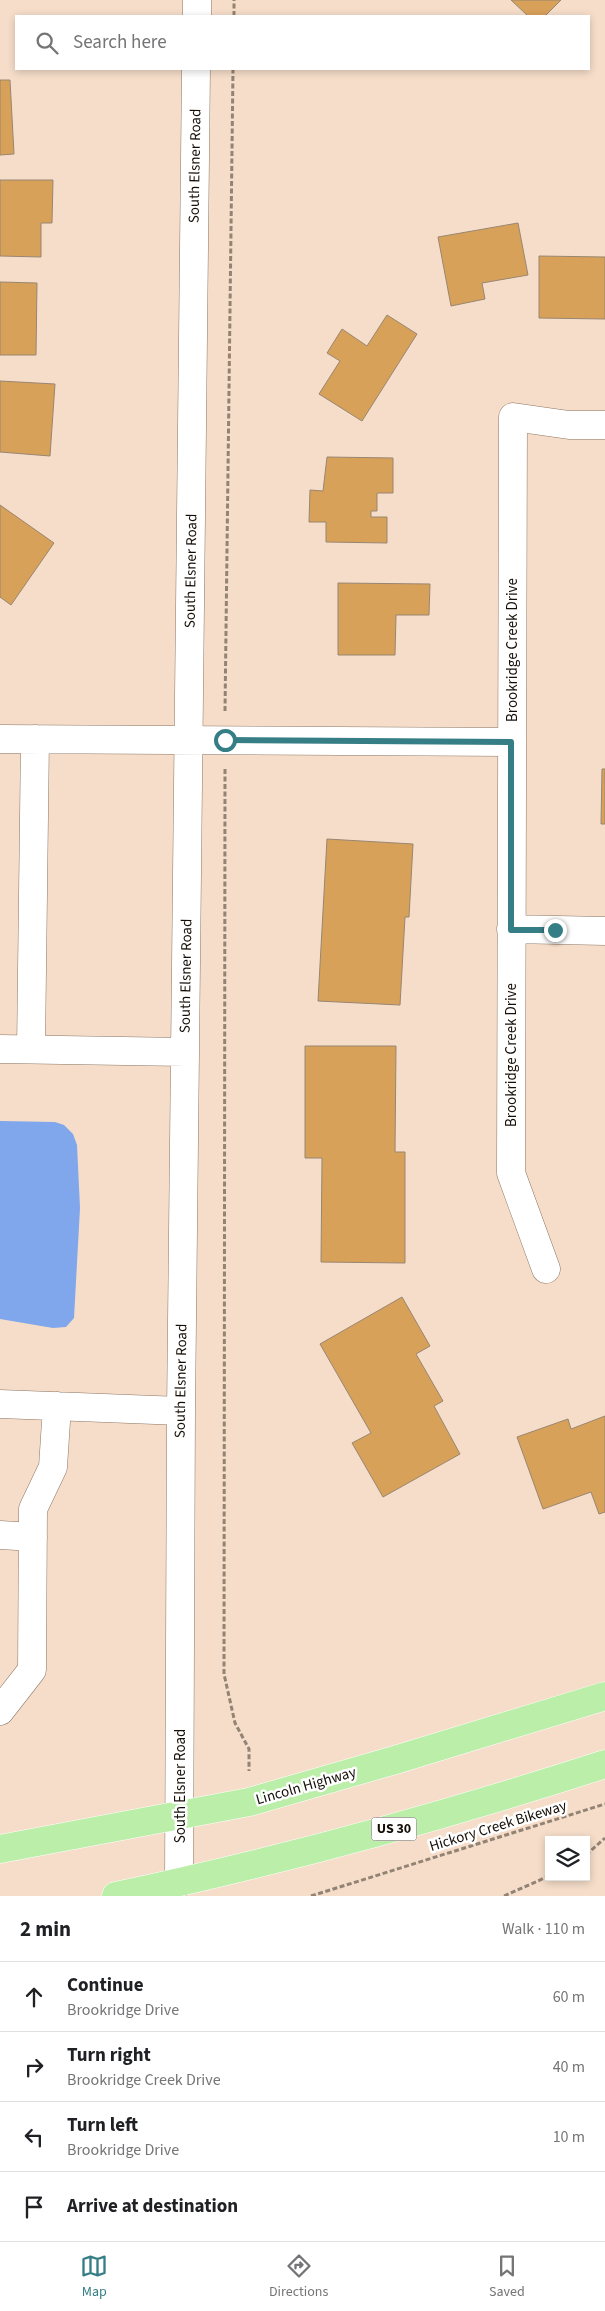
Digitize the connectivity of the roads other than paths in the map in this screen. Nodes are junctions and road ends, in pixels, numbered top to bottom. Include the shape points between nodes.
1 (197, 0) edge
2 (197, 15) edge
3 (196, 70) edge
4 (605, 425) edge
5 (0, 739) edge
6 (35, 740) junction
7 (189, 741) junction
8 (511, 742) junction
9 (511, 930) junction
10 (605, 931) edge
11 (0, 1049) edge
12 (31, 1049) junction
13 (186, 1052) junction
14 (546, 1269) dead end
15 (0, 1404) edge
16 (57, 1406) junction
17 (181, 1411) junction
18 (0, 1535) edge
19 (33, 1537) junction
20 (605, 1696) edge
21 (0, 1711) edge
22 (605, 1764) edge
23 (180, 1815) junction
24 (0, 1849) edge
25 (179, 1883) junction
26 (116, 1896) edge

1 - 2 street
3 - 7 street, South Elsner Road
4 - 8 street, Brookridge Creek Drive via 569,425 513,417
5 - 6 street
6 - 7 street
6 - 12 street
7 - 8 street
7 - 13 street, South Elsner Road
8 - 9 street, Brookridge Creek Drive
9 - 10 street
9 - 14 street, Brookridge Creek Drive via 511,1173
11 - 12 street
12 - 13 street
13 - 17 street, South Elsner Road
15 - 16 street
16 - 17 street
16 - 19 street via 53,1467 33,1509
17 - 23 street, South Elsner Road
18 - 19 street
19 - 21 street via 32,1670
20 - 23 main road, Lincoln Highway via 258,1799
22 - 25 main road, US 30 via 368,1837
23 - 24 main road, Lincoln Highway
23 - 25 street, South Elsner Road
25 - 26 main road, US 30

